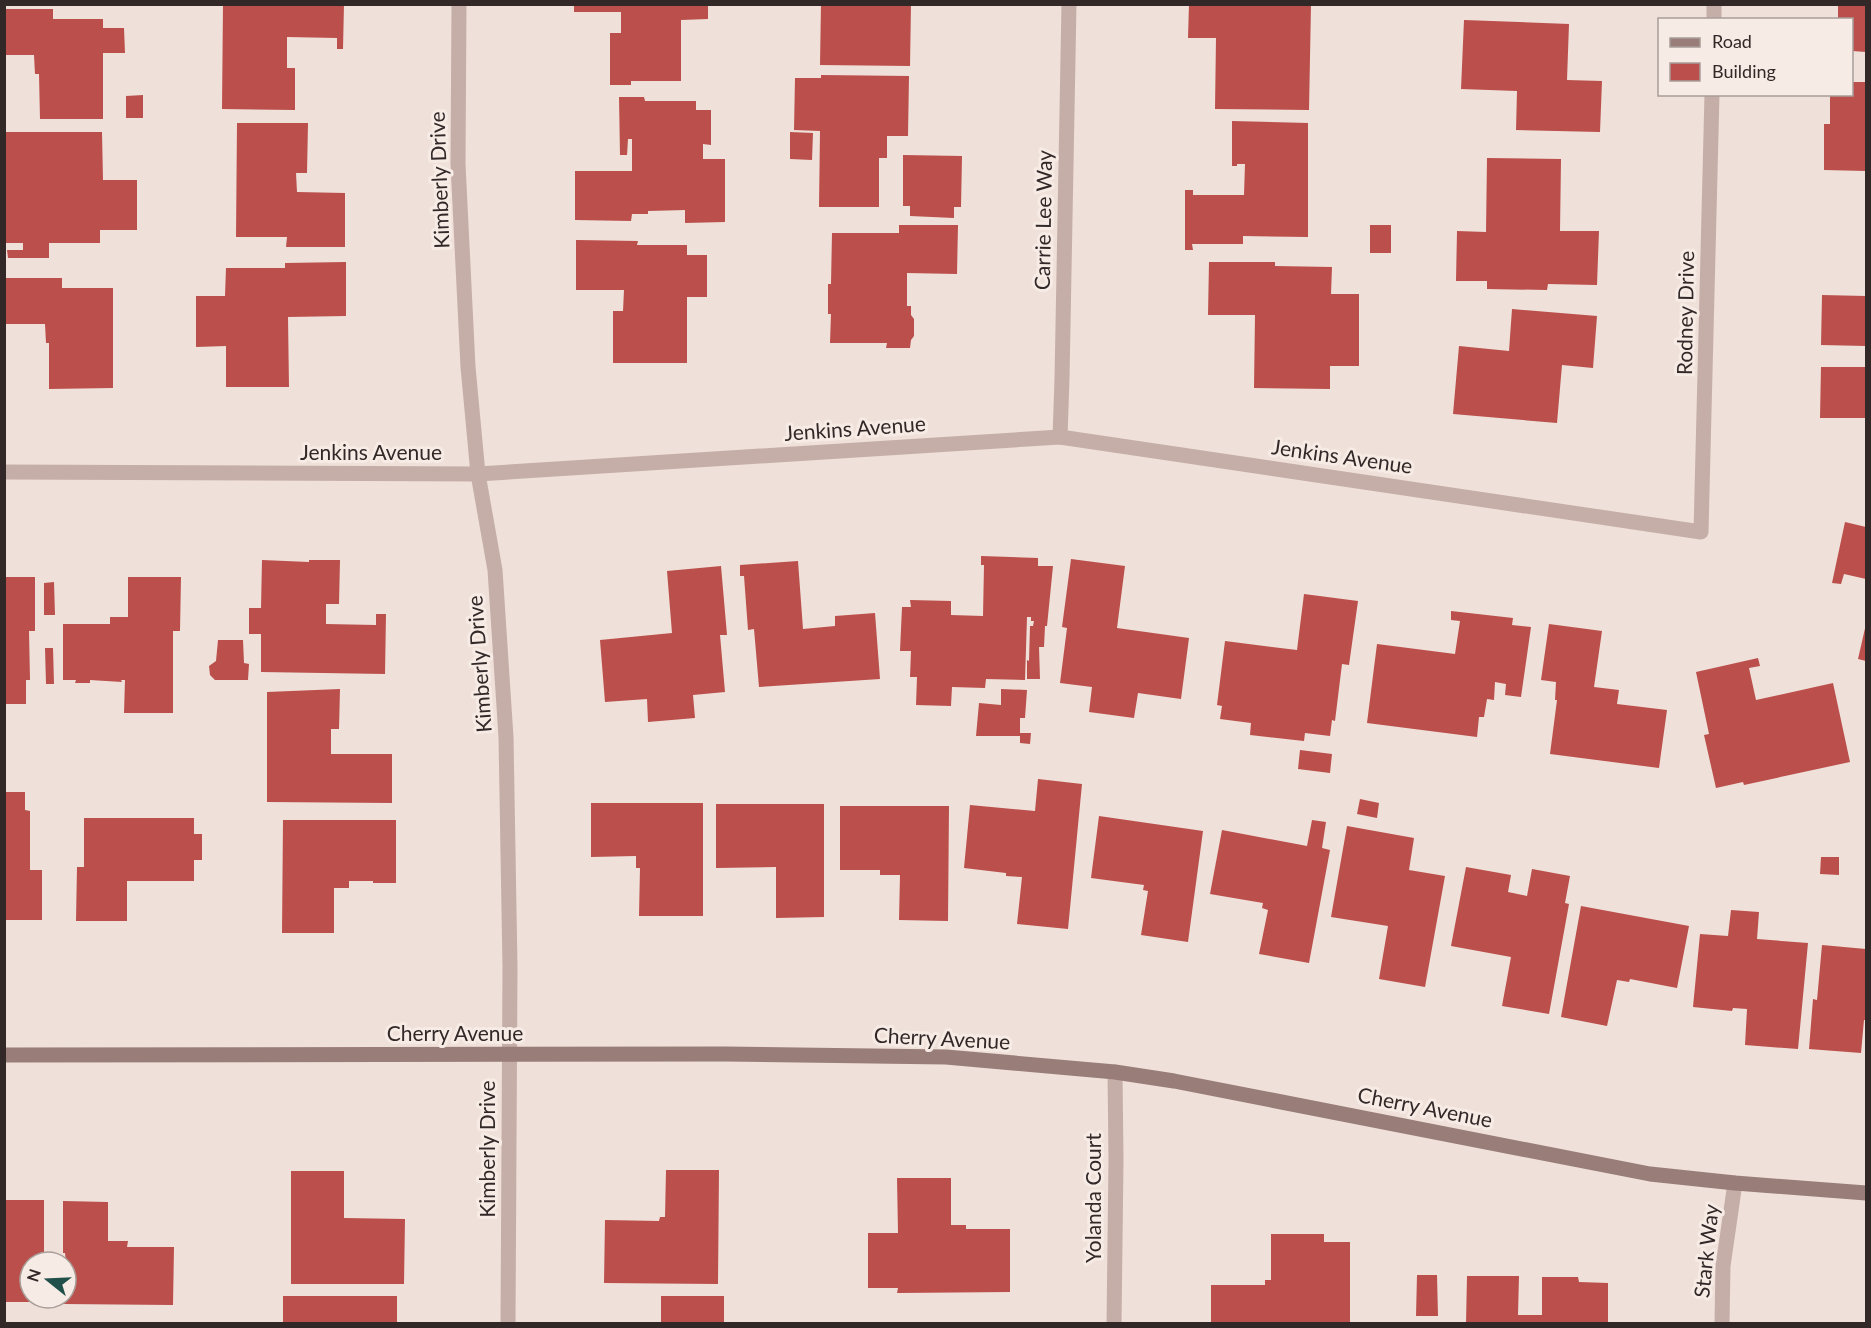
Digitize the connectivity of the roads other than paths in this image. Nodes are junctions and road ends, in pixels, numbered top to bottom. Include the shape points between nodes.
1 (459, 4) edge
2 (1069, 4) edge
3 (1712, 96) edge
4 (1060, 437) junction
5 (4, 472) edge
6 (478, 474) junction
7 (1701, 532) joint
8 (4, 1055) edge
9 (509, 1055) junction
10 (1115, 1072) junction
11 (1735, 1183) junction
12 (1866, 1193) edge
13 (508, 1323) edge
14 (1114, 1323) edge
15 (1722, 1323) edge

1 - 6 street, Kimberly Drive via 458,164 468,367
2 - 4 street, Carrie Lee Way
3 - 7 street, Rodney Drive
4 - 6 street, Jenkins Avenue
4 - 7 street, Jenkins Avenue
5 - 6 street, Jenkins Avenue
6 - 9 street, Kimberly Drive via 495,570 506,736
8 - 9 street, Cherry Avenue
9 - 10 street, Cherry Avenue via 946,1057
9 - 13 street, Kimberly Drive
10 - 11 street, Cherry Avenue via 1174,1080 1650,1173
10 - 14 street, Yolanda Court
11 - 12 street, Cherry Avenue
11 - 15 street, Stark Way via 1723,1266

